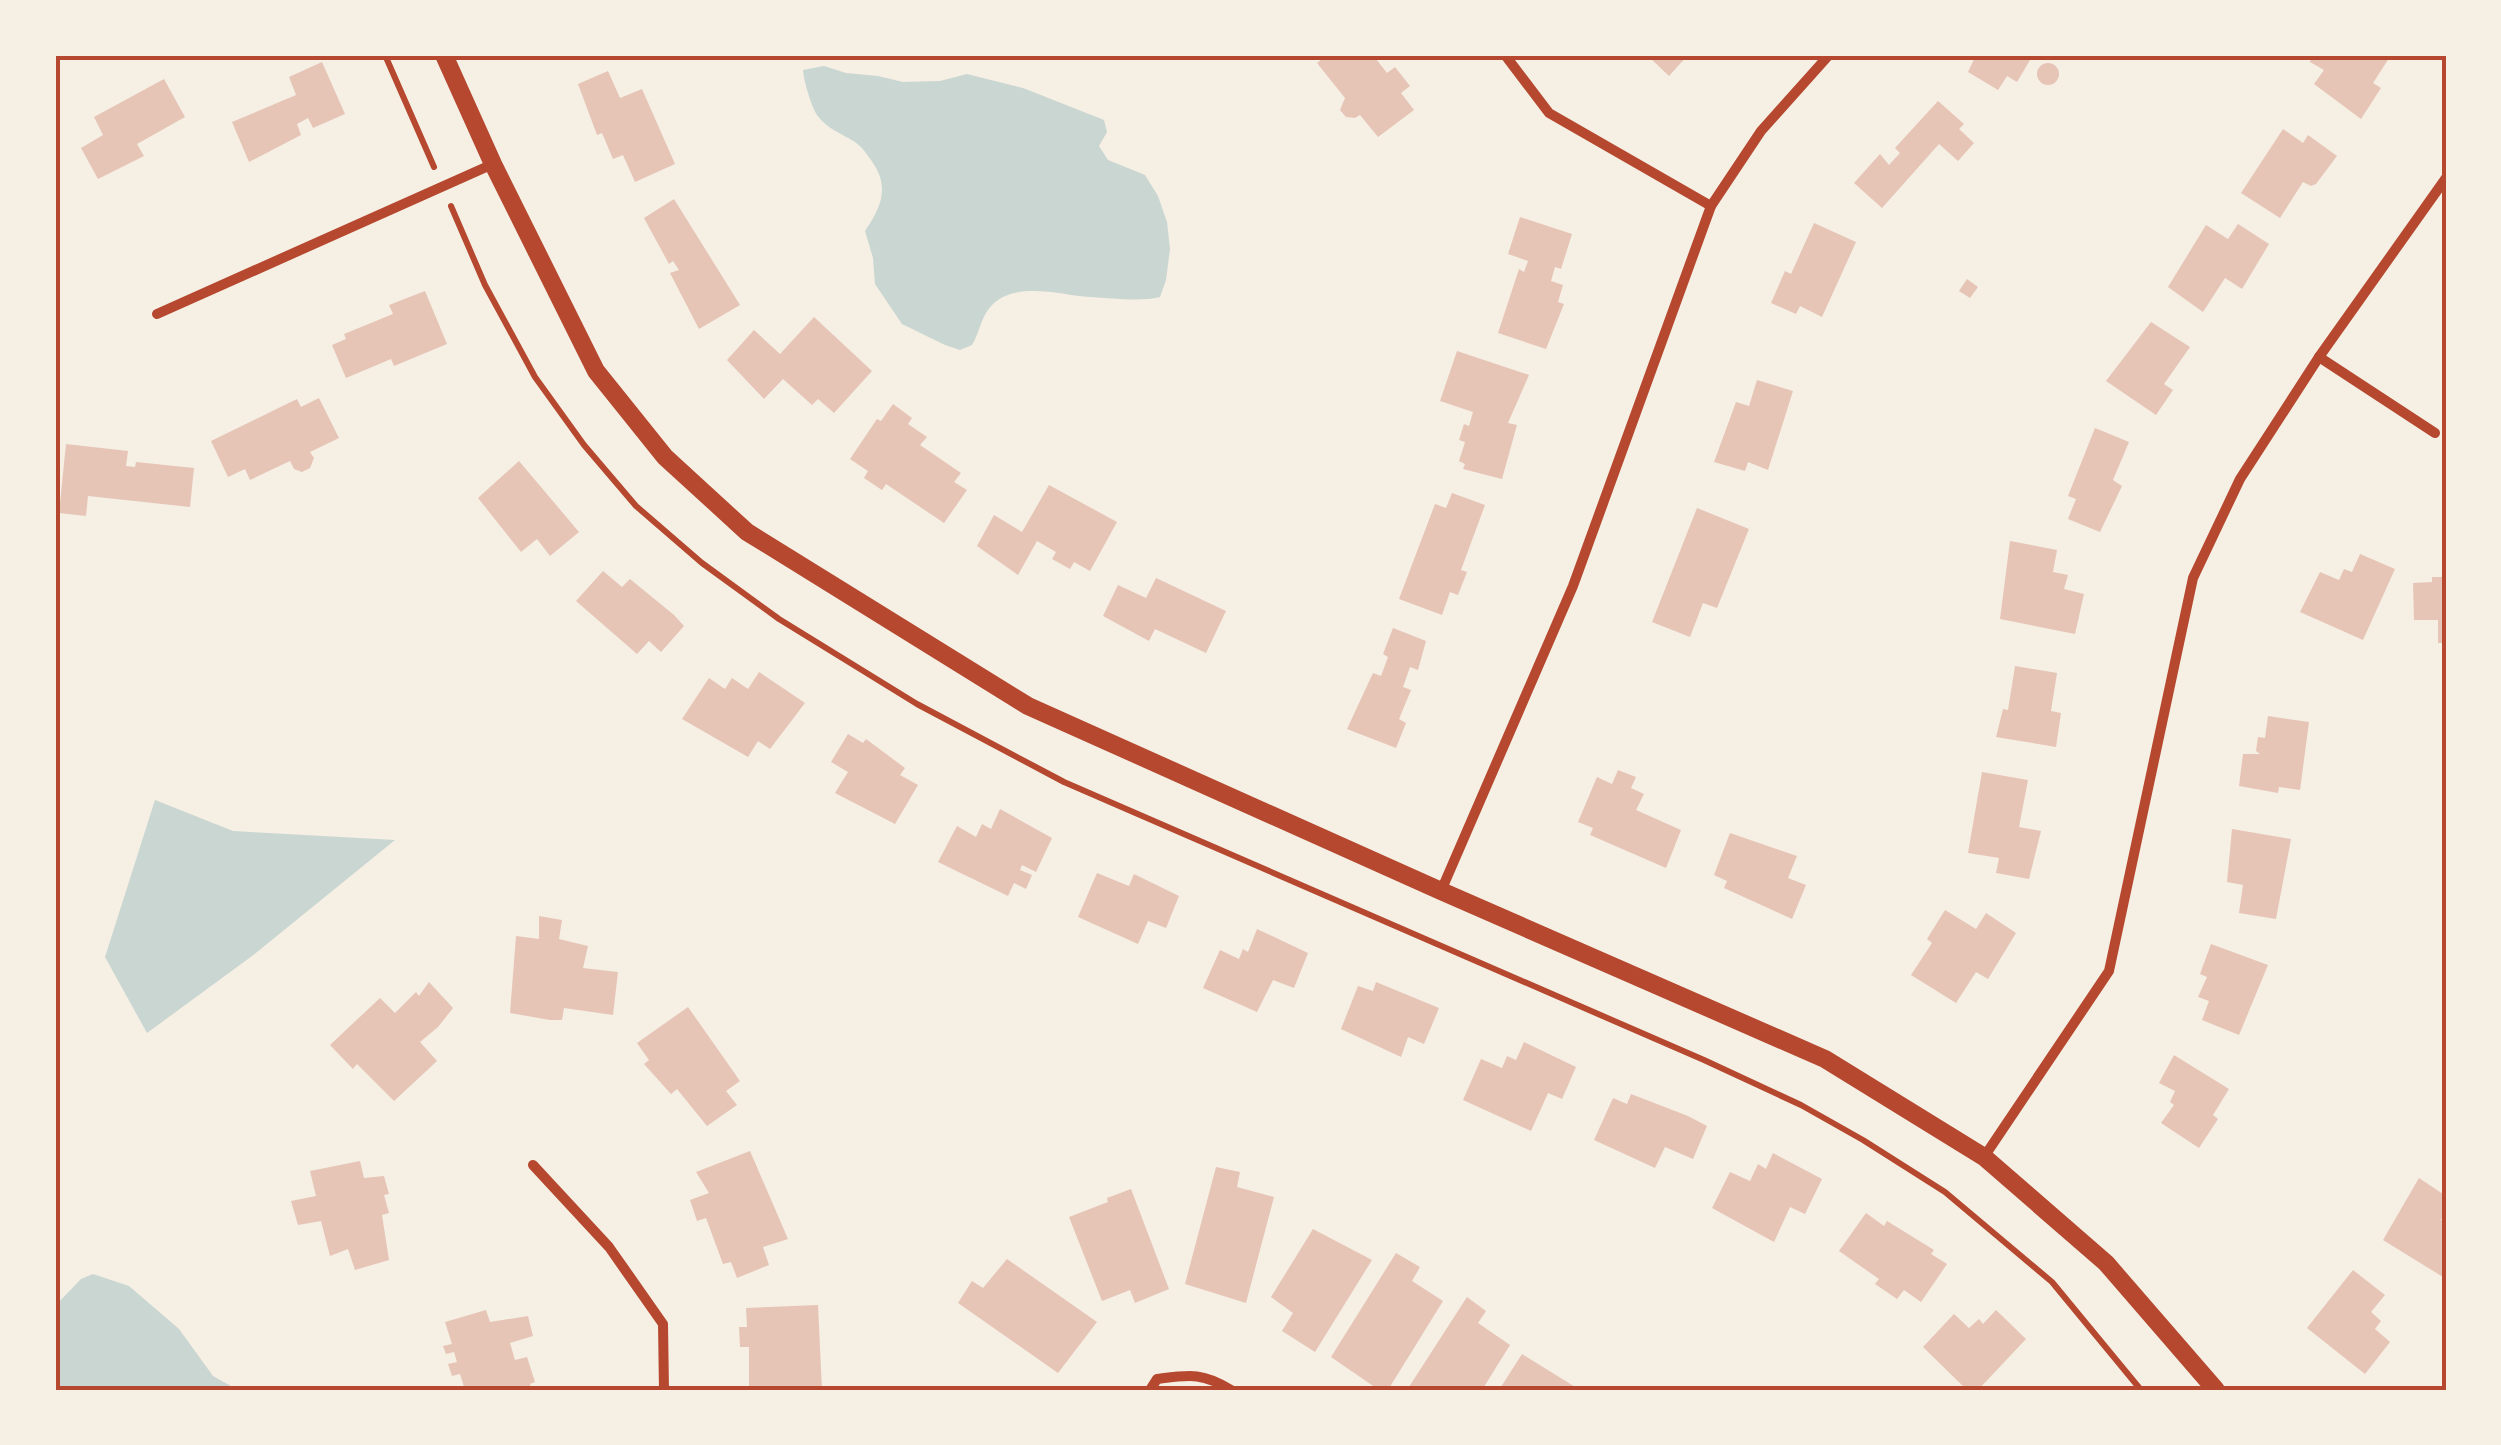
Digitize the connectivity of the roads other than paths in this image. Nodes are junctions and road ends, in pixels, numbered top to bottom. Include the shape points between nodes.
1 (444, 55) edge
2 (1505, 55) edge
3 (1830, 55) edge
4 (493, 164) junction
5 (2446, 178) edge
6 (1711, 206) junction
7 (157, 314) dead end
8 (2320, 356) junction
9 (2435, 433) dead end
10 (1441, 891) junction
11 (1984, 1157) junction
12 (533, 1165) dead end
13 (664, 1390) edge
14 (1150, 1390) edge
15 (1231, 1390) edge
16 (2216, 1390) edge

1 - 4 street
2 - 6 street via 1549,113
3 - 6 street via 1761,132
4 - 7 street
4 - 10 street via 596,370 665,457 747,532 1028,706
5 - 8 street
6 - 10 street via 1573,586
8 - 9 street
8 - 11 street via 2240,479 2193,578 2109,971
10 - 11 street via 1825,1059
11 - 16 street via 2106,1264
12 - 13 street via 609,1247 663,1324
14 - 15 street via 1158,1380 1193,1374

